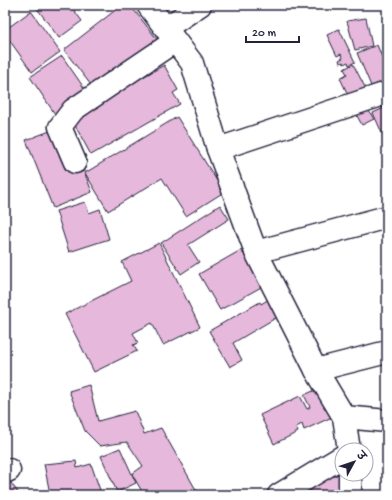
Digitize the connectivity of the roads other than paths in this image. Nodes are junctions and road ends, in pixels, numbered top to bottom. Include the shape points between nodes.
1 (148, 5) edge
2 (200, 5) edge
3 (170, 34) junction
4 (387, 93) edge
5 (218, 148) junction
6 (75, 162) dead end
7 (387, 217) edge
8 (256, 252) junction
9 (387, 352) edge
10 (316, 370) junction
11 (344, 417) junction
12 (387, 421) edge
13 (348, 442) edge
14 (334, 462) edge
15 (350, 482) edge
16 (279, 495) edge
17 (350, 495) edge

1 - 3 street
2 - 3 street
3 - 5 street via 192,63
3 - 6 street via 73,110 60,127
4 - 5 street
5 - 8 street
7 - 8 street
8 - 10 street
9 - 10 street
10 - 11 street
11 - 12 street
11 - 13 street
14 - 16 street
15 - 17 street

